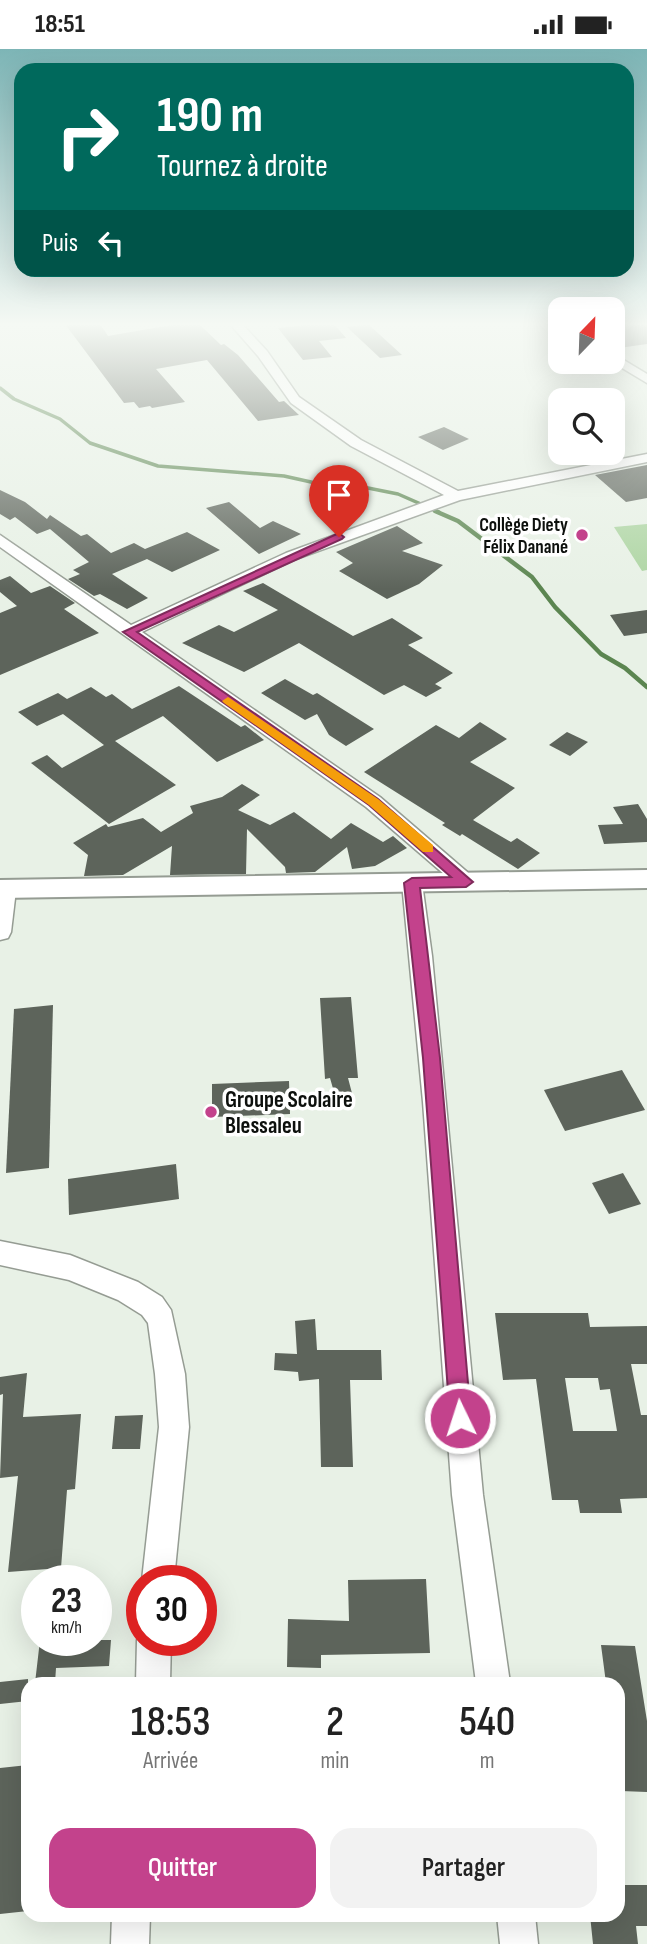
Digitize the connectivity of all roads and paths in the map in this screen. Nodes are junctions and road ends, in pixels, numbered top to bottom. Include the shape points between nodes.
1 (312, 412) edge
2 (647, 458) edge
3 (456, 496) junction
4 (0, 540) edge
5 (129, 632) junction
6 (647, 879) edge
7 (466, 882) junction
8 (412, 883) junction
9 (3, 889) edge
10 (0, 932) edge
11 (0, 1253) edge
12 (160, 1565) edge
13 (154, 1656) edge
14 (153, 1677) edge
15 (492, 1677) edge
16 (131, 1922) edge
17 (517, 1922) edge
18 (130, 1944) edge
19 (519, 1944) edge

1 - 3 street via 348,439
2 - 3 street
3 - 5 street via 291,556
4 - 5 street
5 - 7 street via 373,802
6 - 7 main road
7 - 8 main road
8 - 9 main road
8 - 15 street via 432,1064 465,1472
9 - 10 street
11 - 12 street via 70,1268 128,1291 152,1306 161,1319 174,1427
13 - 14 street
16 - 18 street
17 - 19 street

